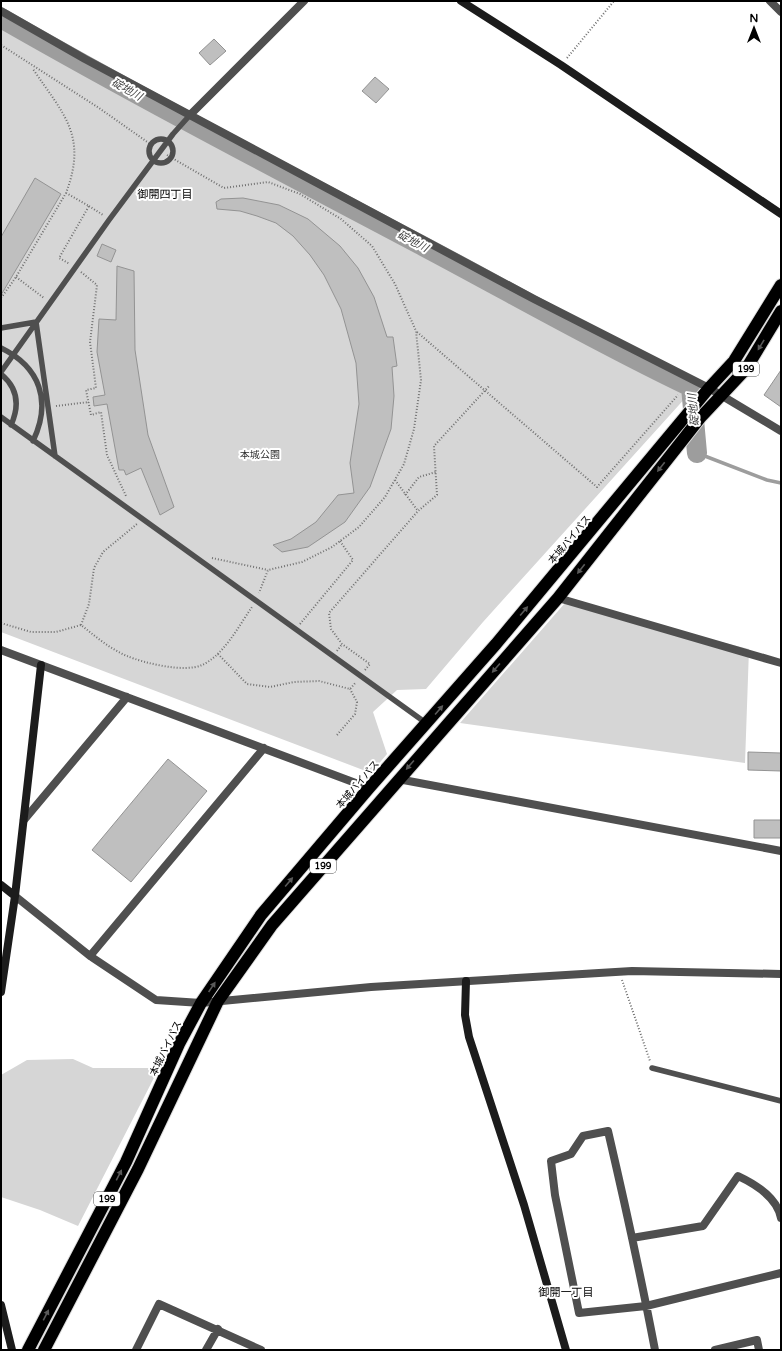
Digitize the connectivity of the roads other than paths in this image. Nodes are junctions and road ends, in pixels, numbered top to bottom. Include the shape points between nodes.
1 (304, 1) edge
2 (461, 1) edge
3 (770, 1) edge
4 (1, 11) edge
5 (781, 12) edge
6 (190, 115) junction
7 (168, 141) junction
8 (154, 160) junction
9 (781, 214) edge
10 (781, 285) edge
11 (781, 311) edge
12 (36, 322) junction
13 (1, 328) edge
14 (1, 348) edge
15 (14, 354) junction
16 (1, 373) edge
17 (709, 388) junction
18 (721, 396) junction
19 (1, 418) edge
20 (11, 425) junction
21 (781, 432) edge
22 (681, 433) junction
23 (33, 440) junction
24 (55, 456) junction
25 (558, 598) junction
26 (1, 650) edge
27 (781, 663) edge
28 (41, 665) junction
29 (127, 697) junction
30 (427, 723) junction
31 (264, 748) junction
32 (398, 779) junction
33 (369, 788) junction
34 (24, 820) junction
35 (781, 851) edge
36 (1, 886) edge
37 (15, 896) junction
38 (90, 956) junction
39 (781, 974) edge
40 (466, 981) junction
41 (1, 992) edge
42 (218, 1001) junction
43 (201, 1003) junction
44 (652, 1068) road end
45 (781, 1101) edge
46 (781, 1218) edge
47 (632, 1238) junction
48 (781, 1273) edge
49 (1, 1305) edge
50 (646, 1306) junction
51 (218, 1329) junction
52 (12, 1350) edge
53 (28, 1350) edge
54 (44, 1350) edge
55 (136, 1350) edge
56 (206, 1350) edge
57 (261, 1350) edge
58 (566, 1350) edge
59 (655, 1350) edge
60 (715, 1350) edge
61 (759, 1350) edge

1 - 6 street
2 - 9 street via 561,65
3 - 5 street
4 - 6 street
6 - 7 lane
6 - 17 street via 534,299
7 - 8 lane
7 - 8 lane via 156,140 151,144 150,156
7 - 8 lane via 172,146 171,157 166,162
8 - 12 lane
10 - 17 highway, 本城バイパス / 199 via 734,360
11 -> 18 highway, 本城バイパス / 199 via 746,369
12 - 13 lane
12 - 15 lane
12 - 24 lane
14 - 15 lane
15 - 16 lane
15 - 23 lane via 33,374 42,400 39,428
16 - 20 lane via 12,386 18,402
17 - 18 street
17 - 22 highway, 本城バイパス / 199
18 - 21 street
18 - 22 highway, 本城バイパス / 199
19 - 20 lane
20 - 23 lane
22 -> 25 highway, 本城バイパス / 199
30 -> 22 highway, 本城バイパス / 199
23 - 24 lane
24 - 30 lane
25 - 27 street
25 -> 32 highway, 本城バイパス / 199
26 - 28 street
28 - 29 street
28 - 34 street
29 - 31 street
29 - 34 street
30 - 33 highway, 本城バイパス / 199
31 - 33 street
31 - 38 street
32 - 35 street
32 - 42 highway, 本城バイパス / 199 via 272,925
43 -> 33 highway, 本城バイパス / 199 via 261,915
34 - 37 street
36 - 37 street
37 - 38 street
37 - 41 street
38 - 43 street via 156,1000
39 - 40 street via 619,972
40 - 42 street
40 - 58 street via 465,1015 469,1037 524,1205
42 - 43 street
42 - 54 highway, 本城バイパス / 199 via 138,1169
53 -> 43 highway, 本城バイパス / 199 via 126,1162 179,1044
44 - 45 lane
46 - 47 street via 779,1208 758,1186 738,1176 704,1226
47 - 50 street
47 - 50 street via 608,1131 583,1136 571,1154 551,1161 555,1195 579,1313
48 - 50 street
49 - 52 street
50 - 59 street
51 - 55 street via 159,1304
51 - 56 street
51 - 57 street
60 - 61 street via 757,1340

